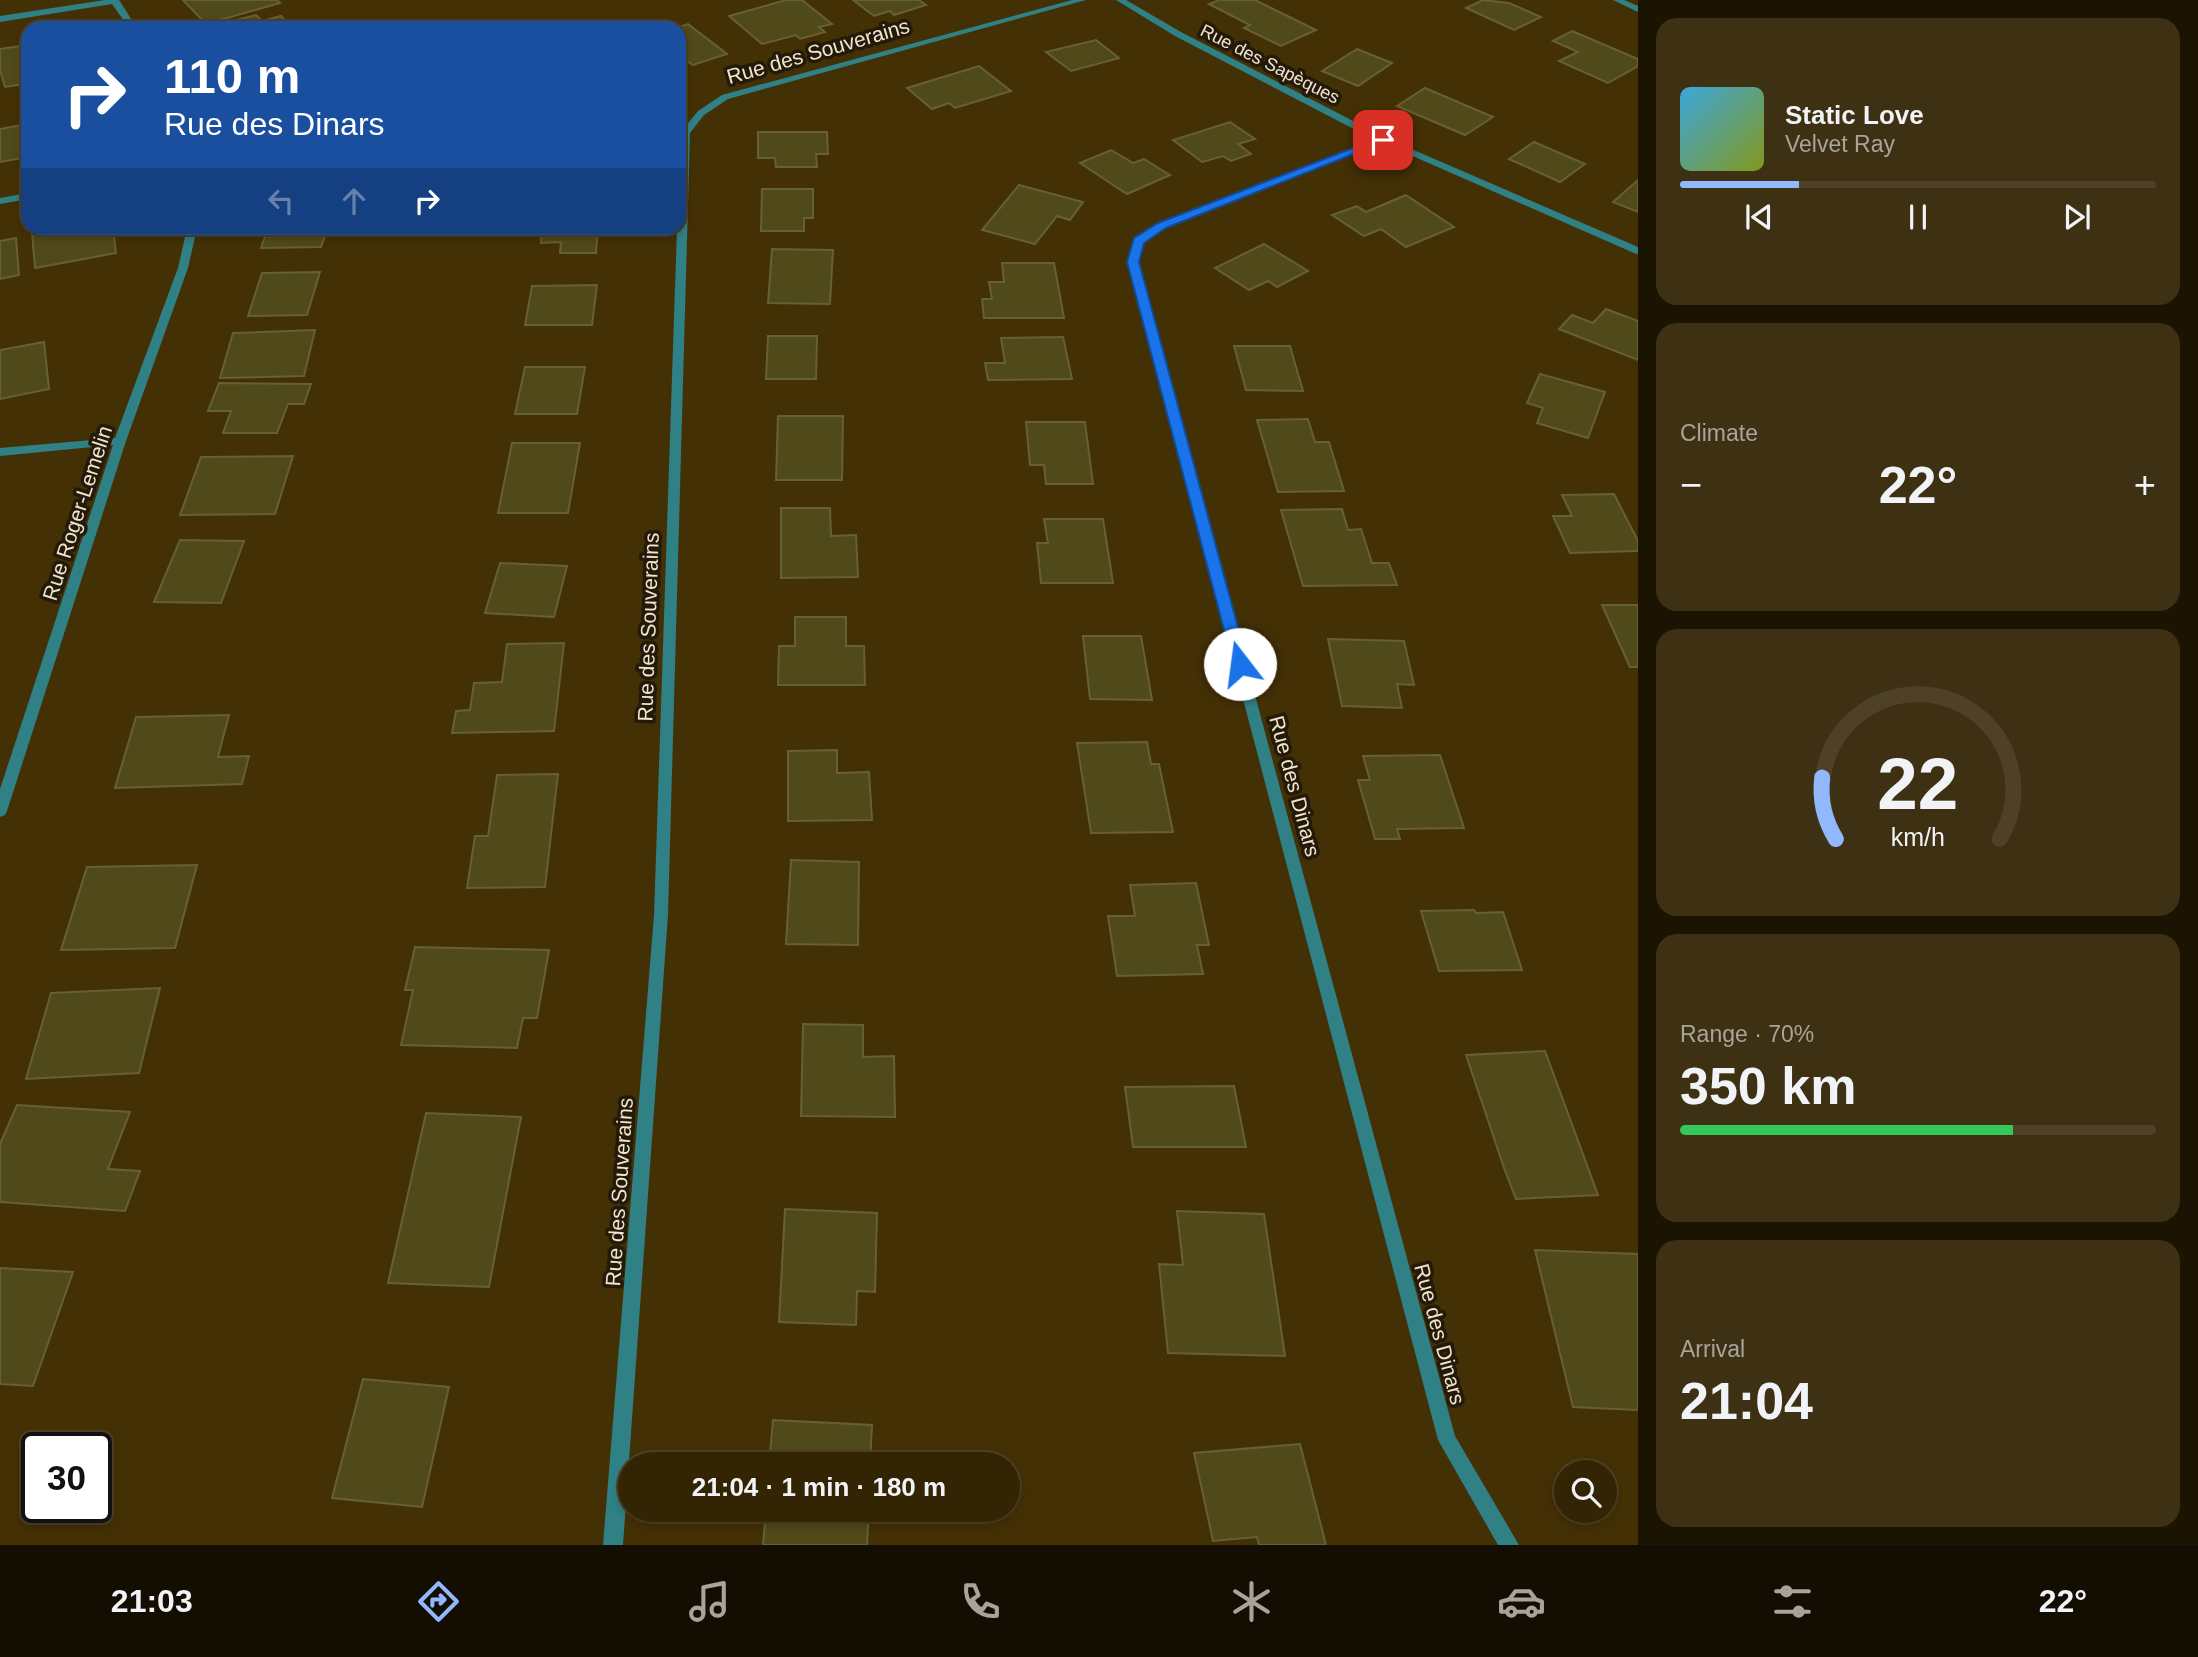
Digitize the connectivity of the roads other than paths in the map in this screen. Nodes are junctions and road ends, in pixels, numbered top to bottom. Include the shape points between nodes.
1 (115, 0) edge
2 (1082, 0) edge
3 (1120, 0) edge
4 (1617, 0) edge
5 (1638, 9) edge
6 (0, 19) edge
7 (128, 21) edge
8 (686, 132) edge
9 (1383, 140) junction
10 (21, 196) edge
11 (0, 201) edge
12 (190, 235) edge
13 (681, 235) edge
14 (1638, 251) edge
15 (120, 441) junction
16 (0, 452) edge
17 (0, 811) edge
18 (613, 1545) edge
19 (1509, 1545) edge

1 - 6 street
1 - 7 street
2 - 8 street, Rue des Souverains via 725,97 701,113
3 - 9 street, Rue des Sapèques
4 - 5 street
9 - 14 street, Rue des Sapèques
9 - 19 street, Rue des Dinars via 1162,225 1139,241 1133,262 1447,1440
10 - 11 street
12 - 15 street, Rue Roger-Lemelin via 183,268
13 - 18 street, Rue des Souverains via 662,915
15 - 16 street
15 - 17 street, Rue Roger-Lemelin

